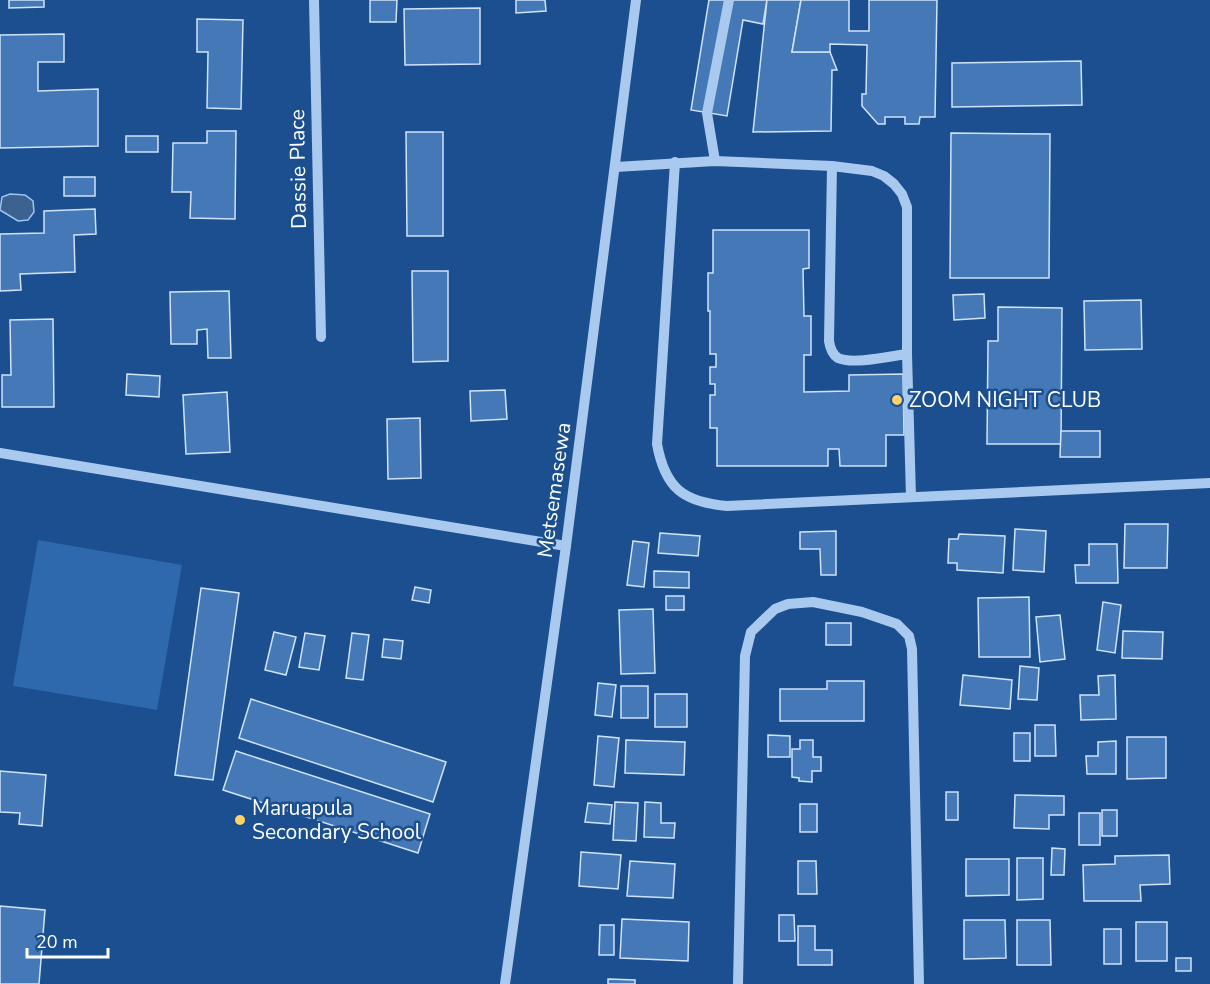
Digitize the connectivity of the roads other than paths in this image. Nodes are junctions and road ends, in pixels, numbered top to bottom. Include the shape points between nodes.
1 (314, 0) edge
2 (636, 0) edge
3 (729, 0) edge
4 (715, 161) junction
5 (675, 162) junction
6 (832, 166) junction
7 (616, 167) junction
8 (321, 337) dead end
9 (907, 354) junction
10 (0, 453) edge
11 (1210, 483) edge
12 (911, 497) junction
13 (566, 546) junction
14 (505, 984) edge
15 (738, 984) edge
16 (920, 984) edge

1 - 8 street, Dassie Place
2 - 7 street, Metsemasewa
3 - 4 street via 707,112
4 - 5 street
4 - 6 street
5 - 7 street
5 - 12 street via 657,444 667,477 695,500 727,506
6 - 9 street via 884,176 905,201
6 - 9 street via 831,351 847,360
7 - 13 street, Metsemasewa
9 - 12 street
10 - 13 street
11 - 12 street
13 - 14 street, Metsemasewa
15 - 16 street via 745,656 751,632 775,609 813,602 897,624 909,636

